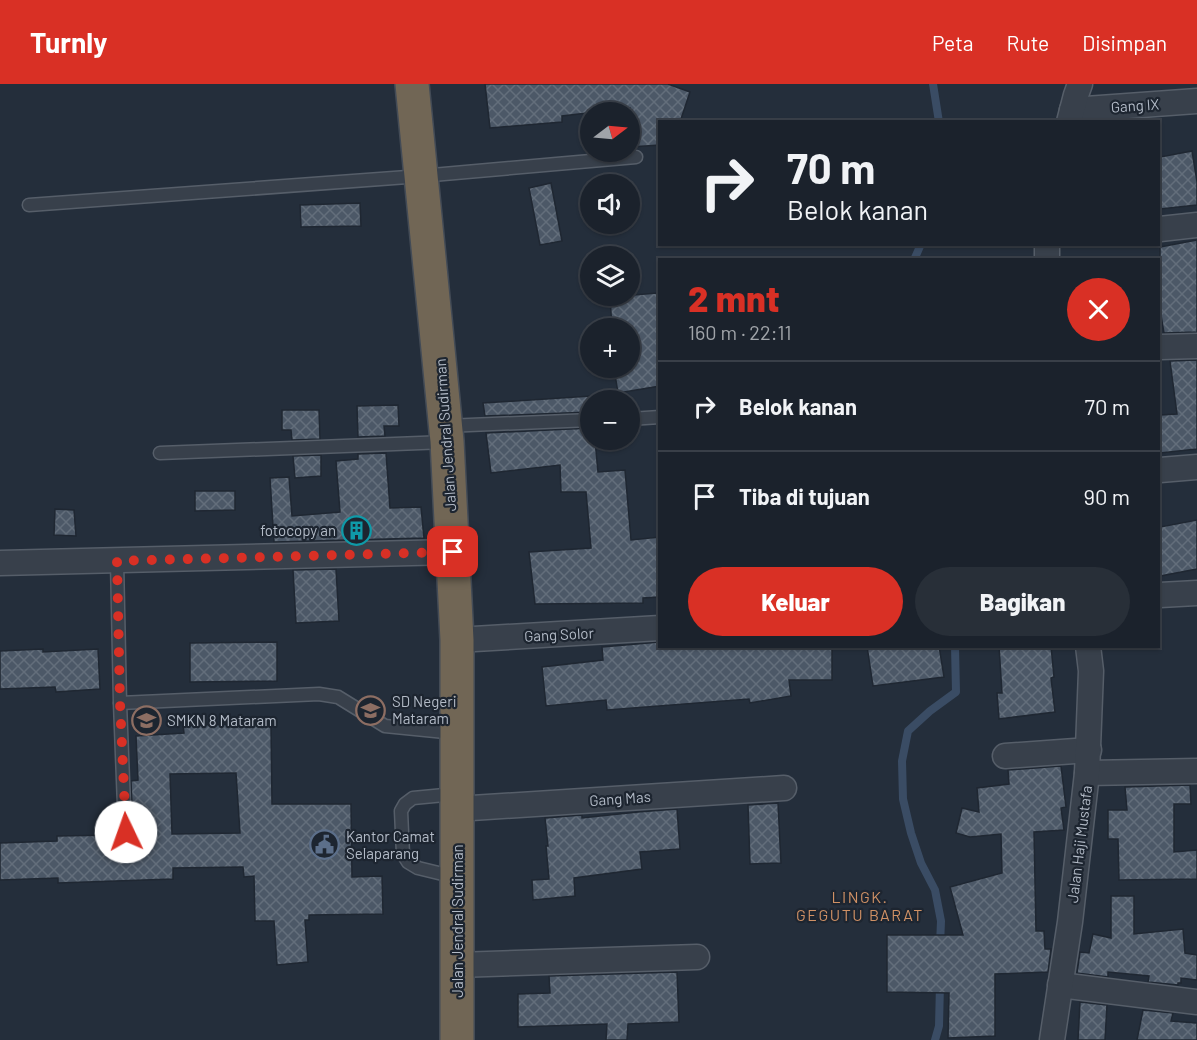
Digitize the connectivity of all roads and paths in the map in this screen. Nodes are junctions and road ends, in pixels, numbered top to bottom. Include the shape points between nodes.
1 (412, 84) edge
2 (1080, 84) edge
3 (1197, 101) edge
4 (1071, 116) edge
5 (580, 162) edge
6 (421, 176) junction
7 (29, 205) dead end
8 (1197, 225) edge
9 (1160, 229) edge
10 (1197, 346) edge
11 (1160, 347) edge
12 (658, 417) edge
13 (640, 418) edge
14 (580, 421) edge
15 (447, 434) junction
16 (160, 453) dead end
17 (1197, 467) edge
18 (1160, 470) edge
19 (453, 552) junction
20 (117, 561) junction
21 (0, 563) edge
22 (1197, 593) edge
23 (1160, 595) edge
24 (658, 628) edge
25 (457, 640) junction
26 (1088, 648) edge
27 (120, 703) junction
28 (456, 733) junction
29 (1005, 756) dead end
30 (1088, 762) junction
31 (1197, 771) edge
32 (784, 788) dead end
33 (456, 801) junction
34 (126, 832) dead end
35 (457, 877) junction
36 (698, 957) dead end
37 (457, 965) junction
38 (1060, 985) junction
39 (1197, 1002) edge
40 (457, 1040) edge
41 (1052, 1040) edge

1 - 6 highway, Jalan Jendral Sudirman
2 - 4 street
3 - 4 street, Gang IX
5 - 6 lane
6 - 7 lane
6 - 15 highway, Jalan Jendral Sudirman
8 - 9 street
10 - 11 street
12 - 13 lane
14 - 15 lane
15 - 16 lane
15 - 19 highway, Jalan Jendral Sudirman
17 - 18 street
19 - 20 street
19 - 25 highway, Jalan Jendral Sudirman
20 - 21 street
20 - 27 lane
22 - 23 street
24 - 25 street, Gang Solor
25 - 28 highway, Jalan Jendral Sudirman
26 - 30 street, Jalan Haji Mustafa
27 - 28 lane via 319,694 338,698 385,726
27 - 34 lane
28 - 33 highway, Jalan Jendral Sudirman
29 - 30 street
30 - 31 street
30 - 38 street, Jalan Haji Mustafa
32 - 33 street, Gang Mas
33 - 35 highway, Jalan Jendral Sudirman
33 - 35 lane via 413,798 401,811 403,854 408,862
35 - 37 highway, Jalan Jendral Sudirman
36 - 37 street
37 - 40 highway, Jalan Jendral Sudirman
38 - 39 street
38 - 41 street, Jalan Haji Mustafa

